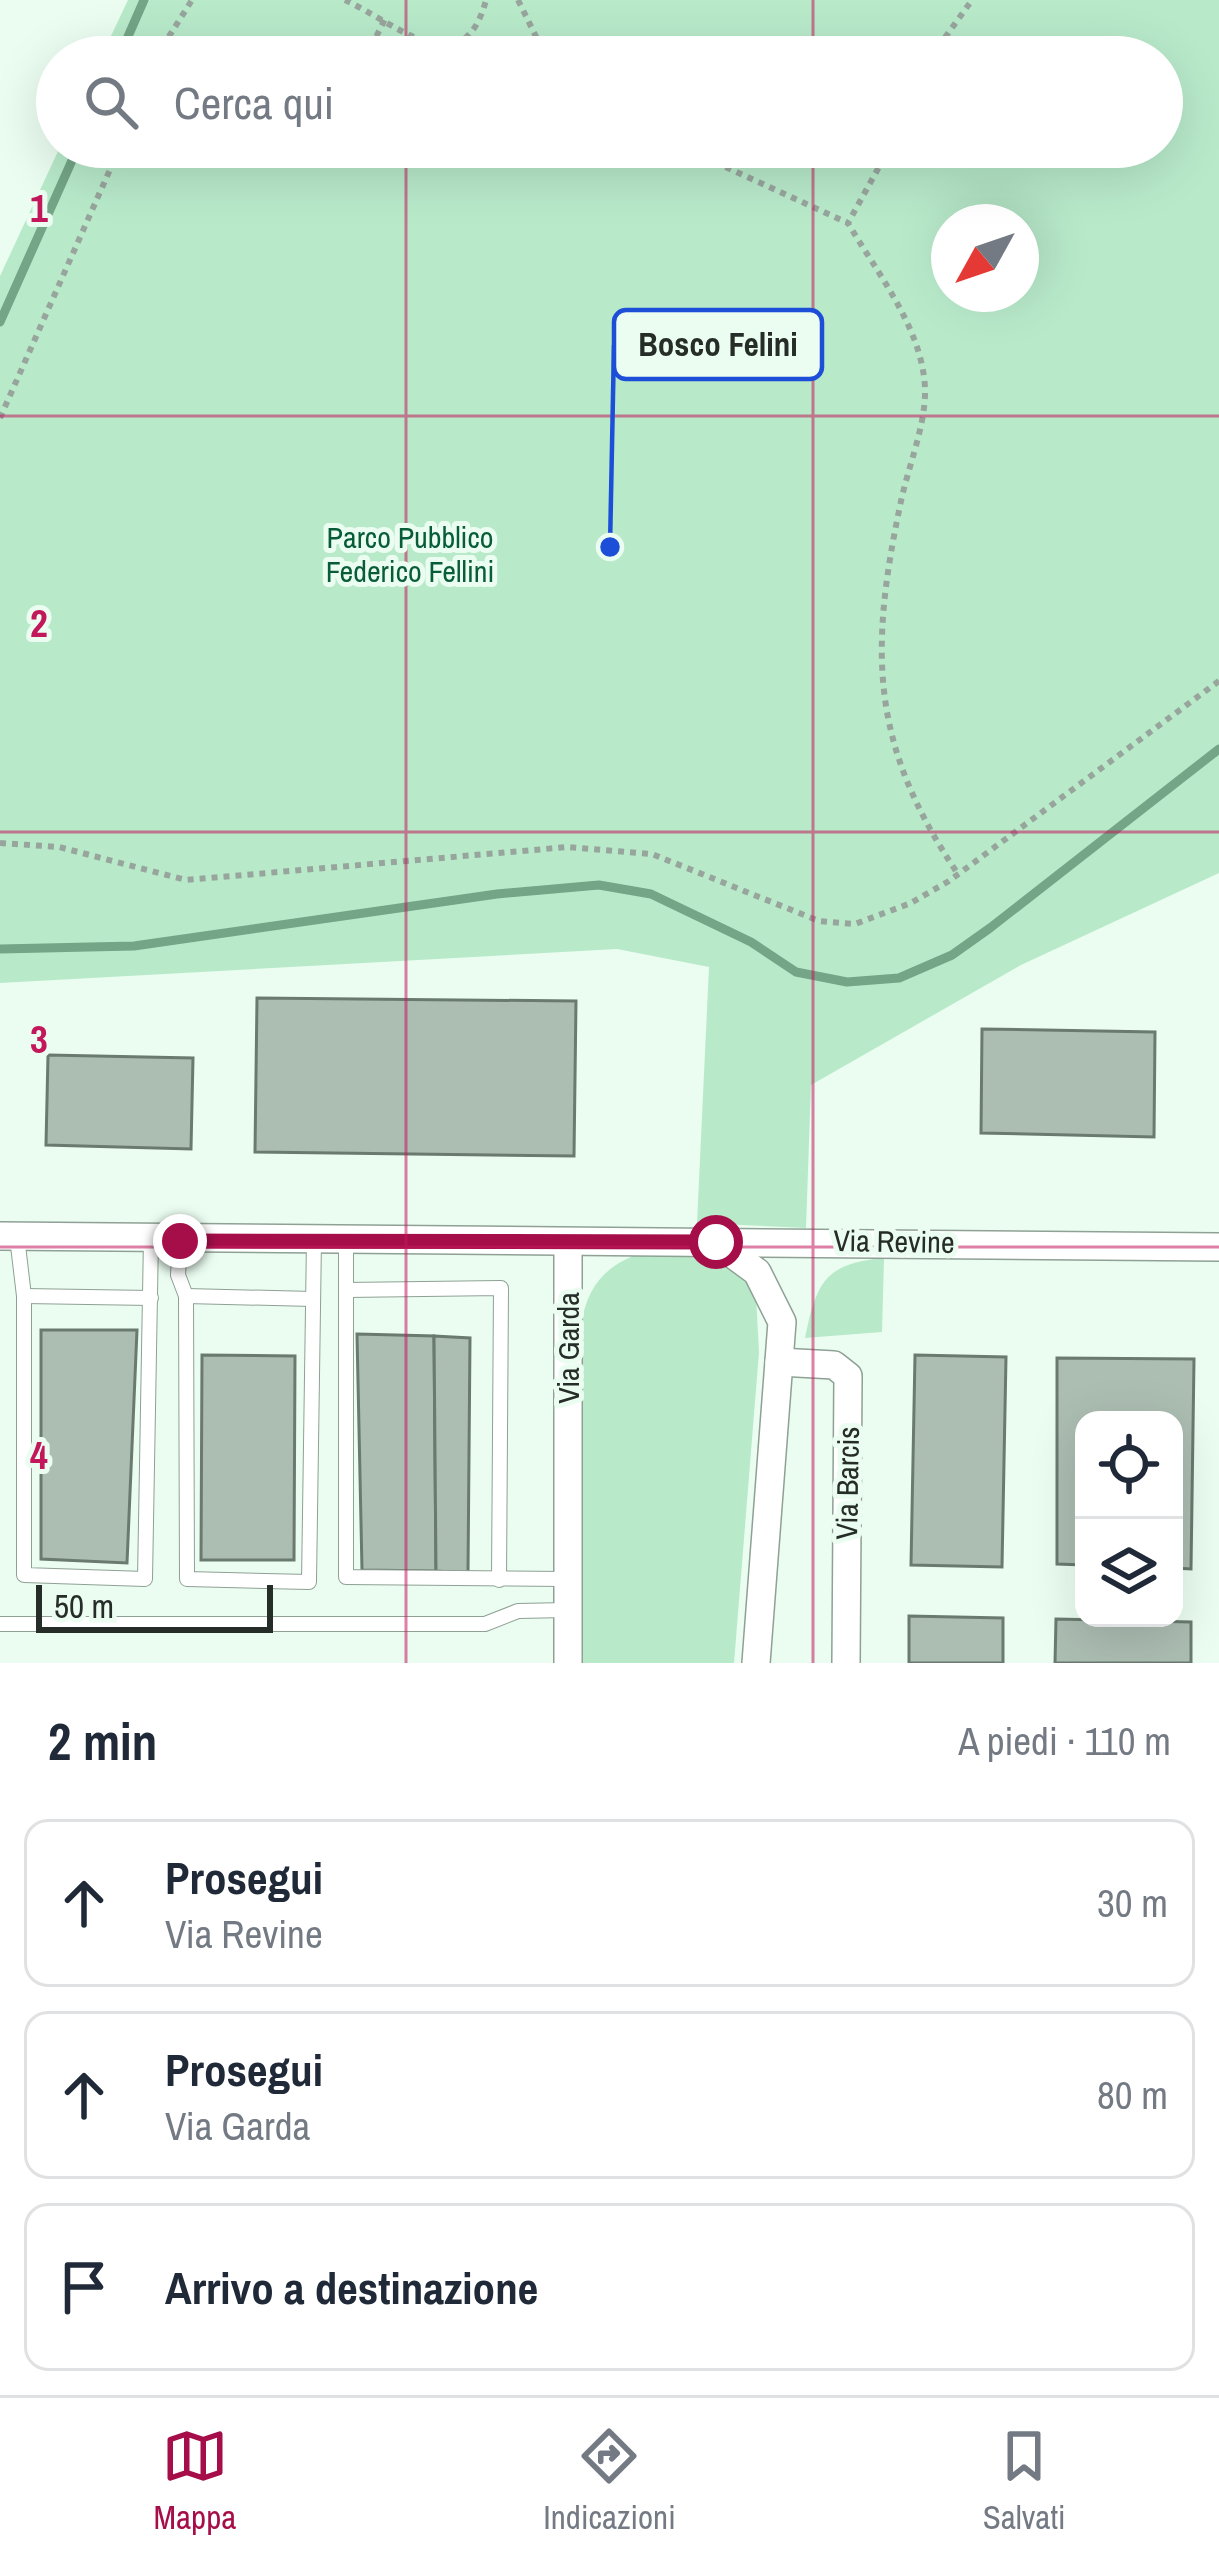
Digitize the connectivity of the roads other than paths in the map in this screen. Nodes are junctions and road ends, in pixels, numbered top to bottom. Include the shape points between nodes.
1 (9, 1236) edge
2 (314, 1238) junction
3 (346, 1238) junction
4 (165, 1240) junction
5 (568, 1242) junction
6 (716, 1242) junction
7 (1219, 1247) edge
8 (346, 1290) junction
9 (24, 1296) junction
10 (186, 1296) junction
11 (151, 1298) junction
12 (313, 1299) junction
13 (779, 1362) junction
14 (499, 1580) junction
15 (566, 1580) junction
16 (567, 1610) junction
17 (0, 1624) edge
18 (568, 1663) edge
19 (756, 1663) edge
20 (846, 1663) edge

1 - 4 street
1 - 9 lane
2 - 3 street
2 - 4 street
2 - 12 lane
3 - 5 street
3 - 8 lane
4 - 10 lane
4 - 11 lane
5 - 6 street, Via Revine
5 - 15 street, Via Garda
6 - 7 street, Via Revine
6 - 13 street via 741,1256 772,1297 782,1322
8 - 14 lane via 346,1577
8 - 14 lane via 502,1288
9 - 11 lane
9 - 11 lane via 24,1575 145,1579
10 - 12 lane
10 - 12 lane via 187,1579 309,1582
13 - 19 street
13 - 20 street, Via Barcis via 834,1365 848,1376
14 - 15 lane
15 - 16 street, Via Garda
16 - 17 lane via 518,1611 484,1624
16 - 18 street, Via Garda

